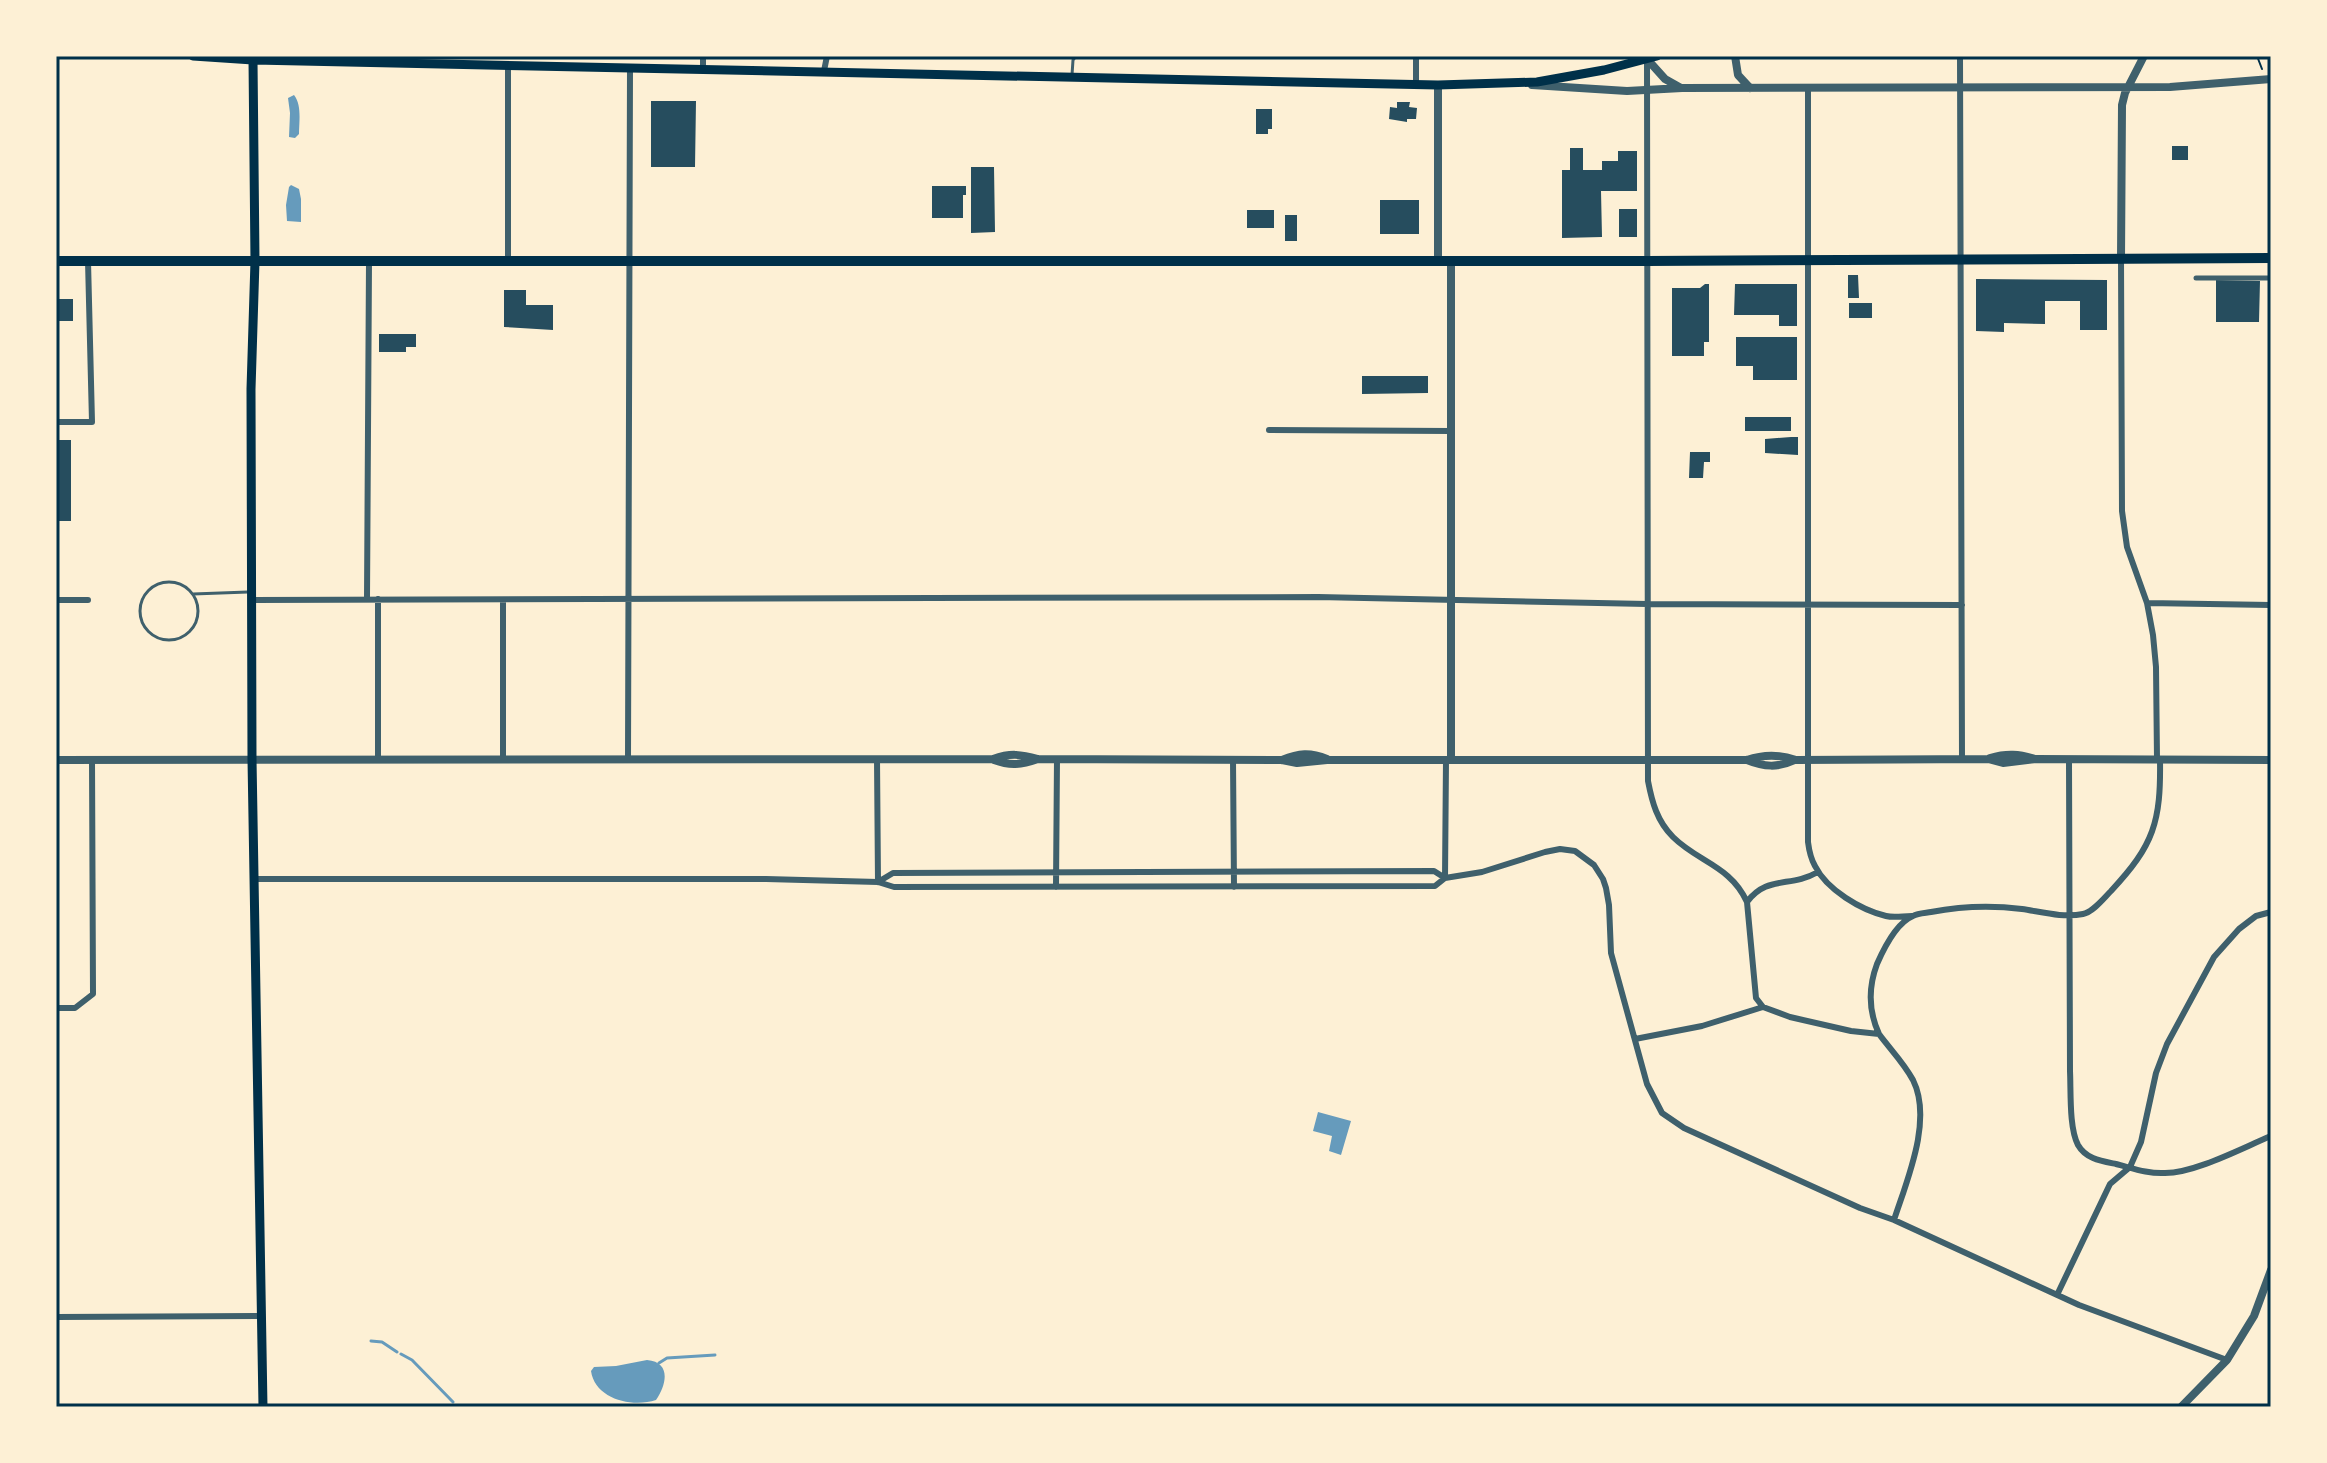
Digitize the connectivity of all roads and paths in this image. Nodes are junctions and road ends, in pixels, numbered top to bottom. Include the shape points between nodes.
1 (193, 56) edge
2 (703, 56) edge
3 (827, 56) edge
4 (1076, 56) edge
5 (1416, 56) edge
6 (1735, 56) edge
7 (1960, 56) edge
8 (2144, 56) edge
9 (2257, 56) edge
10 (1650, 57) edge
11 (253, 58) edge
12 (400, 59) edge
13 (551, 61) edge
14 (508, 66) junction
15 (630, 68) junction
16 (2262, 68) dead end
17 (703, 69) junction
18 (824, 71) junction
19 (1072, 77) junction
20 (2271, 79) edge
21 (1511, 84) junction
22 (1416, 85) junction
23 (1438, 85) junction
24 (2128, 87) junction
25 (1682, 88) junction
26 (1750, 88) junction
27 (1960, 88) junction
28 (1808, 89) junction
29 (1647, 91) junction
30 (2271, 258) edge
31 (2121, 259) junction
32 (1809, 260) junction
33 (1961, 260) junction
34 (56, 261) edge
35 (88, 261) junction
36 (255, 261) junction
37 (1438, 261) junction
38 (1451, 261) junction
39 (1647, 261) junction
40 (369, 262) junction
41 (508, 262) junction
42 (629, 262) junction
43 (2196, 278) dead end
44 (2271, 278) edge
45 (56, 422) edge
46 (1269, 430) dead end
47 (1451, 431) junction
48 (193, 594) junction
49 (252, 596) junction
50 (367, 599) junction
51 (378, 599) junction
52 (56, 600) edge
53 (88, 600) dead end
54 (503, 600) junction
55 (628, 600) junction
56 (1452, 600) junction
57 (2147, 603) junction
58 (1647, 604) junction
59 (1808, 605) junction
60 (1962, 605) junction
61 (2271, 605) edge
62 (252, 759) junction
63 (877, 759) junction
64 (1057, 759) junction
65 (1648, 759) junction
66 (2159, 759) junction
67 (56, 760) edge
68 (92, 760) junction
69 (378, 760) junction
70 (503, 760) junction
71 (628, 760) junction
72 (1233, 760) junction
73 (1448, 760) junction
74 (1808, 760) junction
75 (1962, 760) junction
76 (2069, 760) junction
77 (2271, 760) edge
78 (1234, 872) junction
79 (1818, 872) junction
80 (1056, 873) junction
81 (1445, 878) junction
82 (256, 879) junction
83 (878, 882) junction
84 (1056, 887) junction
85 (1234, 887) junction
86 (1747, 902) junction
87 (2271, 912) edge
88 (1912, 916) junction
89 (2069, 916) junction
90 (1763, 1007) junction
91 (56, 1008) edge
92 (1879, 1034) junction
93 (1635, 1039) junction
94 (2271, 1136) edge
95 (2130, 1167) junction
96 (1894, 1220) junction
97 (2271, 1270) edge
98 (2057, 1295) junction
99 (262, 1316) junction
100 (56, 1317) edge
101 (2227, 1360) junction
102 (263, 1407) edge
103 (2181, 1407) edge

1 - 11 main road
2 - 17 street
3 - 18 street
4 - 19 lane
5 - 22 street
6 - 26 street via 1738,75
7 - 27 street
8 - 24 street
9 - 16 path
10 - 21 main road via 1574,76
10 - 25 street via 1665,79
10 - 29 street
11 - 12 main road
11 - 36 main road
12 - 14 main road
13 - 14 main road
13 - 15 main road
14 - 41 street
15 - 17 main road
15 - 42 street
17 - 18 main road
18 - 19 main road
19 - 22 main road
20 - 24 street
21 - 23 main road
21 - 29 street
22 - 23 main road
23 - 37 street
24 - 27 street
24 - 31 street via 2122,110
25 - 26 street
25 - 29 street
26 - 28 street
27 - 28 street
27 - 33 street
28 - 32 street
29 - 39 street
30 - 31 main road
31 - 33 main road
31 - 57 street via 2122,511 2127,547
32 - 33 main road
32 - 39 main road
32 - 59 street
33 - 60 street
34 - 35 main road
35 - 36 main road
35 - 45 street via 92,422
36 - 40 main road
36 - 49 main road
37 - 38 main road
37 - 42 main road
38 - 39 main road
38 - 47 street
39 - 58 street
40 - 41 main road
40 - 50 street
41 - 42 main road
42 - 55 street
43 - 44 street
46 - 47 street
47 - 56 street
48 - 48 lane via 177,583 151,589 141,604 147,629 170,640 187,634 198,611
48 - 49 lane
49 - 50 street
49 - 62 main road
50 - 51 street
51 - 54 street
51 - 69 street
52 - 53 street
54 - 55 street
54 - 70 street
55 - 56 street
55 - 71 street
56 - 58 street
56 - 73 street
57 - 61 street
57 - 66 street via 2156,667
58 - 59 street
58 - 65 street
59 - 60 street
59 - 74 street
60 - 75 street
62 - 68 street
62 - 69 street
62 - 82 main road
63 - 64 street via 993,759 1009,754
63 - 71 street
63 - 83 street
64 - 72 street
64 - 80 street
65 - 73 street
65 - 74 street via 1747,760 1771,755
65 - 86 street via 1652,801 1664,826 1683,846 1729,876
66 - 76 street
66 - 77 street
66 - 89 street via 2159,810 2146,847 2088,913
67 - 68 street
68 - 91 street via 93,994 75,1008
69 - 70 street
70 - 71 street
72 - 73 street via 1282,760 1297,754 1327,760
72 - 78 street
73 - 81 street
74 - 75 street
74 - 79 street via 1808,842
75 - 76 street via 2020,754
76 - 89 street
78 - 80 street
78 - 81 street via 1434,871
78 - 85 street
79 - 86 street via 1763,886
79 - 88 street via 1868,909
80 - 83 street via 893,873
80 - 84 street
81 - 85 street via 1435,886
81 - 93 street via 1545,852 1568,849 1583,855 1606,888 1611,953
82 - 83 street
82 - 99 main road
83 - 84 street via 894,887
84 - 85 street
86 - 90 street via 1756,998
87 - 95 street via 2247,922 2214,957 2167,1044
88 - 89 street via 1979,906
88 - 92 street via 1894,932 1870,982
89 - 95 street via 2075,1138 2091,1158
90 - 92 street
90 - 93 street
92 - 96 street via 1913,1080 1920,1105 1913,1160
93 - 96 street via 1650,1093 1666,1116
94 - 95 street via 2185,1170 2166,1174
95 - 98 street via 2110,1184
96 - 98 street
97 - 101 street via 2254,1316
98 - 101 street
99 - 100 street
99 - 102 main road
101 - 103 street

